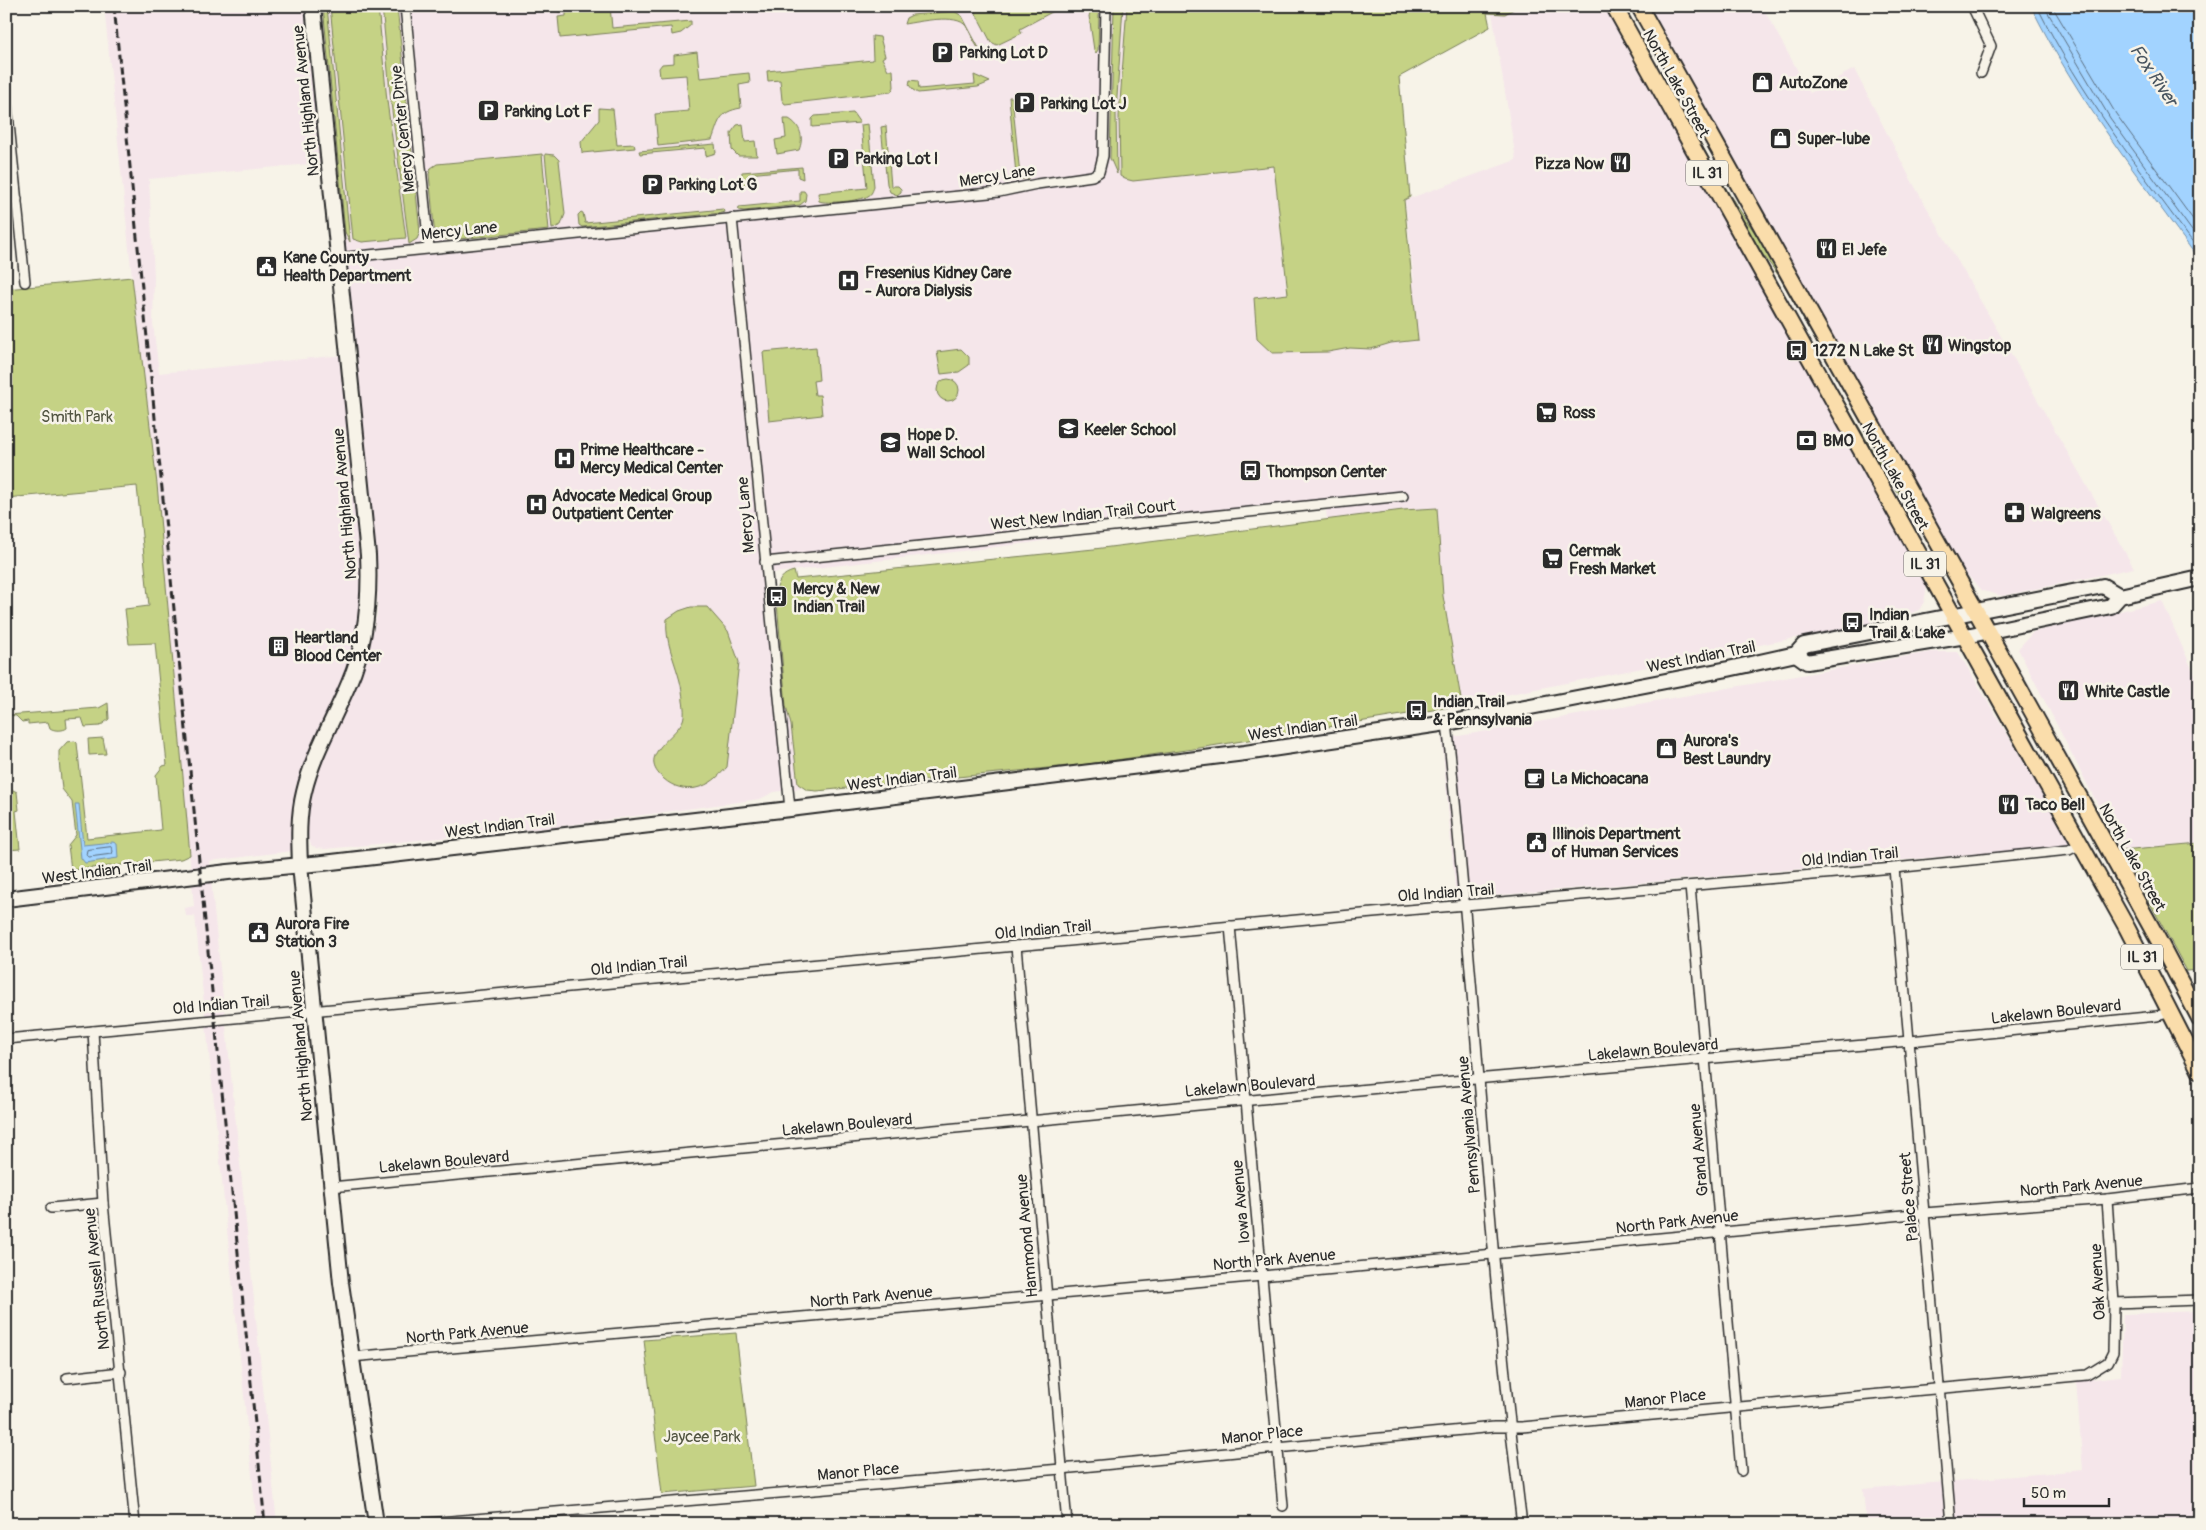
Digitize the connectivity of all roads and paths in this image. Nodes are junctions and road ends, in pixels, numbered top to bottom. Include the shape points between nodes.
1 (313, 6) edge
2 (405, 6) edge
3 (1106, 6) edge
4 (1614, 6) edge
5 (1639, 6) edge
6 (1972, 6) edge
7 (1981, 72) dead end
8 (6, 94) edge
9 (17, 199) junction
10 (6, 201) edge
11 (732, 218) junction
12 (429, 248) junction
13 (338, 258) junction
14 (25, 282) dead end
15 (1403, 496) dead end
16 (765, 562) junction
17 (2200, 578) edge
18 (2120, 596) junction
19 (1976, 610) junction
20 (1953, 614) junction
21 (1988, 632) junction
22 (1966, 636) junction
23 (1796, 654) junction
24 (1446, 723) junction
25 (790, 809) junction
26 (2081, 844) junction
27 (300, 865) junction
28 (1894, 868) junction
29 (1690, 886) junction
30 (6, 899) edge
31 (1464, 906) junction
32 (1230, 926) junction
33 (1016, 946) junction
34 (316, 1010) junction
35 (2171, 1012) junction
36 (2200, 1019) edge
37 (93, 1031) junction
38 (6, 1039) edge
39 (1910, 1041) junction
40 (1706, 1059) junction
41 (2200, 1071) edge
42 (1479, 1079) junction
43 (1246, 1101) junction
44 (1031, 1122) junction
45 (331, 1187) junction
46 (2200, 1188) edge
47 (2107, 1199) junction
48 (103, 1203) junction
49 (51, 1208) dead end
50 (1924, 1213) junction
51 (1720, 1232) junction
52 (1495, 1254) junction
53 (1262, 1276) junction
54 (1046, 1295) junction
55 (2200, 1300) edge
56 (2114, 1303) junction
57 (351, 1357) junction
58 (2108, 1362) joint
59 (121, 1372) junction
60 (67, 1378) dead end
61 (1940, 1388) junction
62 (1734, 1406) junction
63 (1509, 1426) junction
64 (1278, 1447) junction
65 (1061, 1469) junction
66 (1740, 1471) dead end
67 (1283, 1506) dead end
68 (136, 1524) edge
69 (376, 1524) edge
70 (415, 1524) edge
71 (1067, 1524) edge
72 (1522, 1524) edge
73 (1951, 1524) edge

1 - 13 main road, North Highland Avenue
2 - 12 street, Mercy Center Drive
3 - 11 street, Mercy Lane via 1103,156 1099,172 1092,176 999,192
4 - 20 main road, North Lake Street / IL 31
5 - 19 main road, North Lake Street
6 - 7 street via 1991,46
8 - 9 street
9 - 10 street
9 - 14 street
11 - 12 street, Mercy Lane
11 - 16 street, Mercy Lane
12 - 13 street, Mercy Lane
13 - 27 main road, North Highland Avenue via 369,588 361,649 303,794 299,824
15 - 16 street, West New Indian Trail Court
16 - 25 street, Mercy Lane
17 - 18 main road, West Indian Trail
18 - 19 main road, West Indian Trail via 2102,586
18 - 21 main road, West Indian Trail via 2111,606
19 - 20 main road, West Indian Trail
19 - 21 main road, North Lake Street
20 - 22 main road, North Lake Street / IL 31
20 - 23 main road, West Indian Trail via 1804,644
21 - 22 main road, West Indian Trail
21 - 36 main road, North Lake Street
22 - 23 main road, West Indian Trail via 1807,662
22 - 26 main road, North Lake Street / IL 31
23 - 24 main road, West Indian Trail
24 - 25 main road, West Indian Trail via 1245,753
24 - 31 street, Pennsylvania Avenue
25 - 27 main road, West Indian Trail
26 - 28 street, Old Indian Trail via 2069,850
26 - 35 main road, North Lake Street / IL 31
27 - 30 main road, West Indian Trail
27 - 34 main road, North Highland Avenue
28 - 29 street, Old Indian Trail
28 - 39 street, Palace Street
29 - 31 street, Old Indian Trail
29 - 40 street, Grand Avenue
31 - 32 street, Old Indian Trail
31 - 42 street, Pennsylvania Avenue
32 - 33 street, Old Indian Trail
32 - 43 street, Iowa Avenue
33 - 34 street, Old Indian Trail
33 - 44 street, Hammond Avenue
34 - 37 street, Old Indian Trail
34 - 45 main road, North Highland Avenue
35 - 39 street, Lakelawn Boulevard
35 - 41 main road, North Lake Street / IL 31
37 - 38 street, Old Indian Trail
37 - 48 street, North Russell Avenue
39 - 40 street, Lakelawn Boulevard
39 - 50 street, Palace Street
40 - 42 street, Lakelawn Boulevard
40 - 51 street, Grand Avenue
42 - 43 street, Lakelawn Boulevard
42 - 52 street, Pennsylvania Avenue
43 - 44 street, Lakelawn Boulevard
43 - 53 street, Iowa Avenue
44 - 45 street, Lakelawn Boulevard
44 - 54 street, Hammond Avenue
45 - 57 main road, North Highland Avenue
46 - 47 street, North Park Avenue
47 - 50 street, North Park Avenue
47 - 56 street, Oak Avenue
48 - 49 street
48 - 59 street, North Russell Avenue
50 - 51 street, North Park Avenue
50 - 61 street, Palace Street
51 - 52 street, North Park Avenue
51 - 62 street, Grand Avenue
52 - 53 street, North Park Avenue
52 - 63 street, Pennsylvania Avenue
53 - 54 street, North Park Avenue
53 - 64 street, Iowa Avenue
54 - 57 street, North Park Avenue
54 - 65 street, Hammond Avenue
55 - 56 street
56 - 58 street, Oak Avenue via 2113,1352
57 - 69 main road, North Highland Avenue
58 - 61 street, Manor Place via 2087,1375
59 - 60 street
59 - 68 street, North Russell Avenue
61 - 62 street, Manor Place
61 - 73 street, Palace Street
62 - 63 street, Manor Place
62 - 66 street, Grand Avenue
63 - 64 street, Manor Place
63 - 72 street, Pennsylvania Avenue
64 - 65 street, Manor Place
64 - 67 street, Iowa Avenue
65 - 70 street, Manor Place
65 - 71 street, Hammond Avenue

